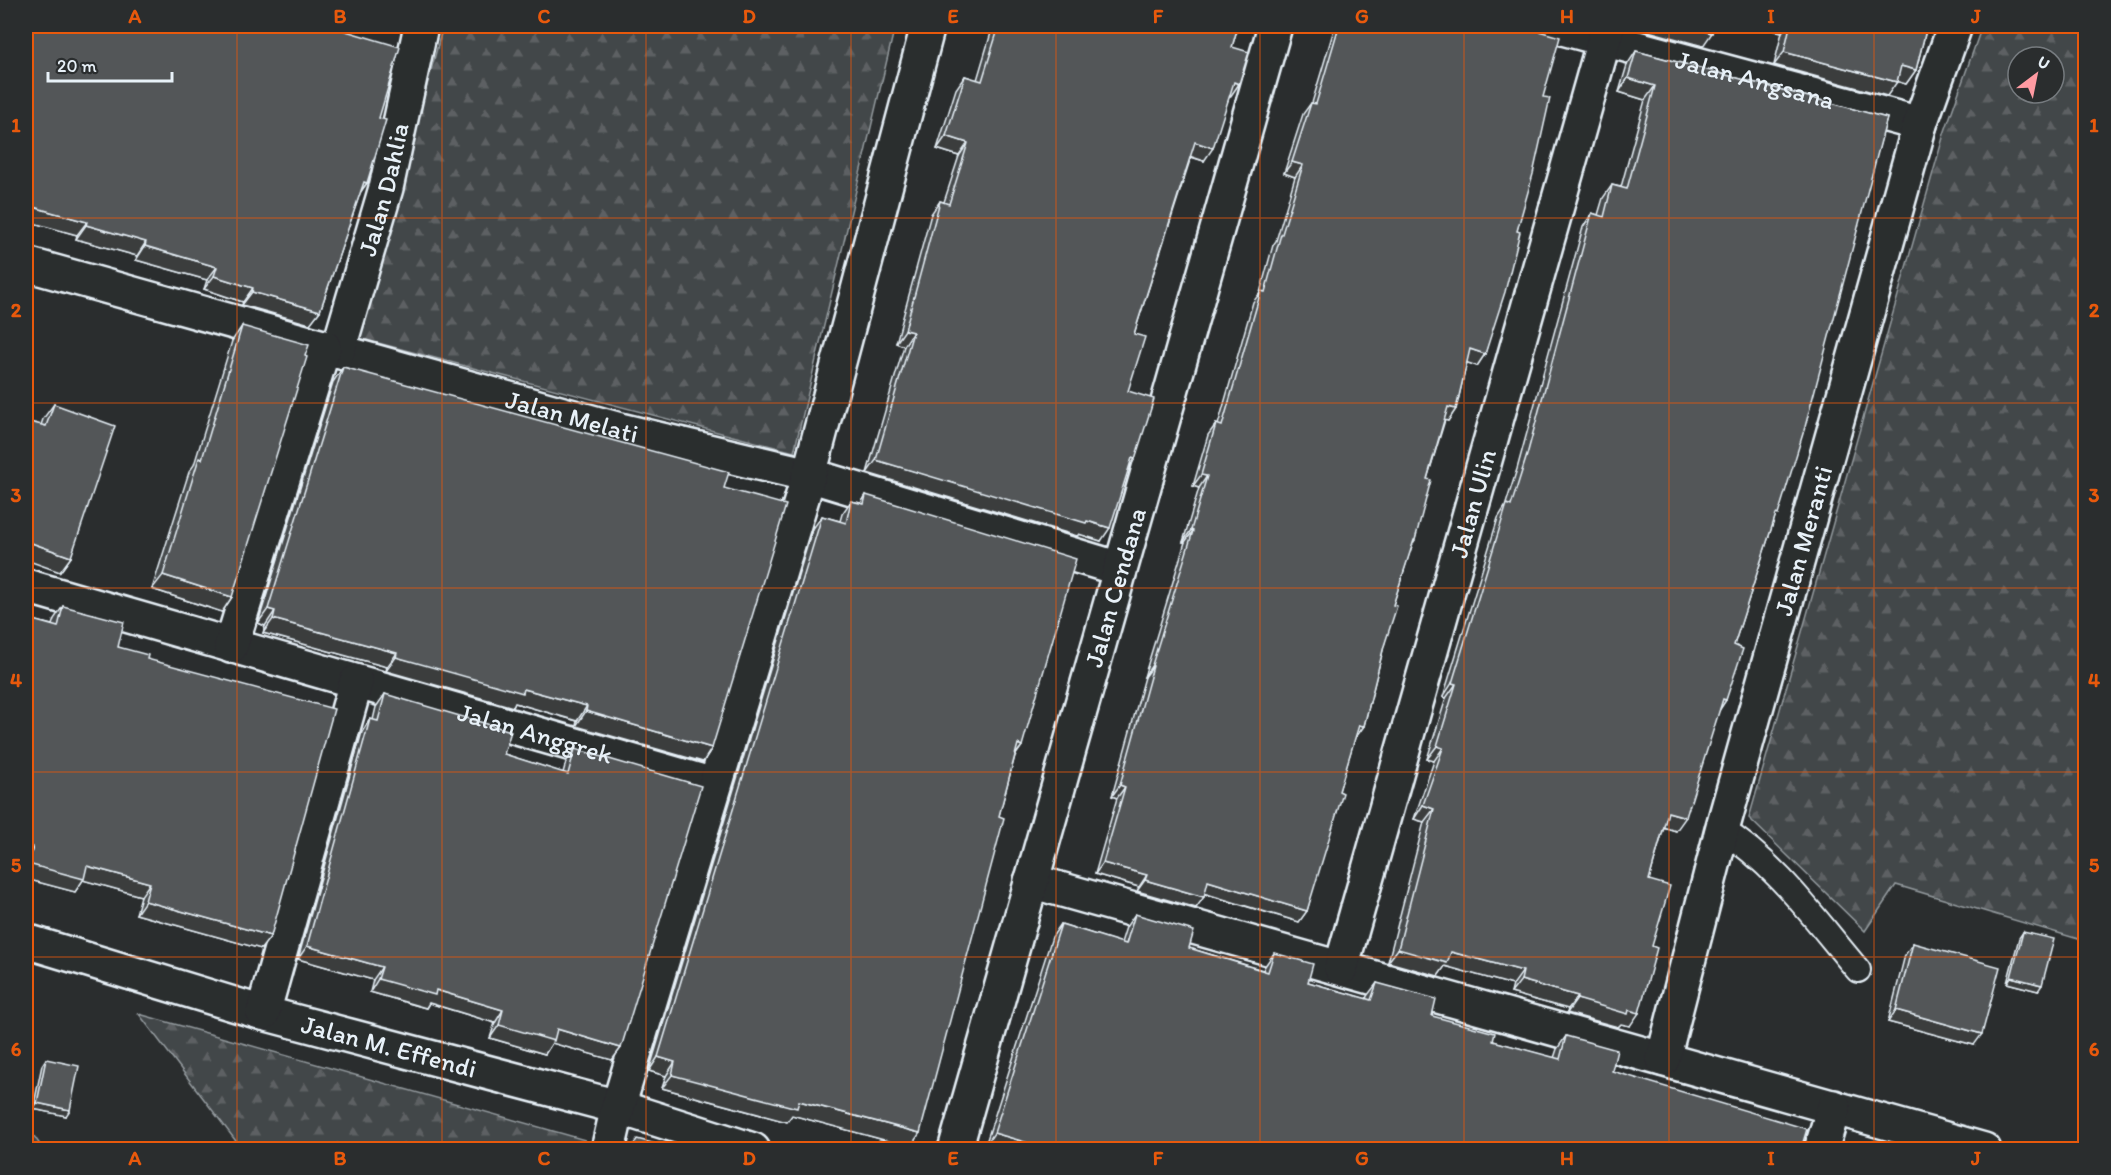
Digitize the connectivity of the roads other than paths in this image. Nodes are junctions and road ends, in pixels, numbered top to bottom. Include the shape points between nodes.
1 (928, 26) edge
2 (1275, 26) edge
3 (1555, 26) edge
4 (1955, 26) edge
5 (416, 27) edge
6 (1606, 33) edge
7 (1920, 124) junction
8 (26, 264) edge
9 (331, 349) junction
10 (808, 475) junction
11 (1120, 569) junction
12 (26, 586) edge
13 (231, 646) junction
14 (356, 682) junction
15 (714, 785) junction
16 (1722, 830) junction
17 (1031, 881) junction
18 (26, 941) edge
19 (1341, 968) junction
20 (1858, 970) dead end
21 (263, 1013) junction
22 (1663, 1059) junction
23 (618, 1107) junction
24 (1834, 1107) junction
25 (608, 1149) edge
26 (753, 1149) edge
27 (955, 1149) edge
28 (1821, 1149) edge
29 (1984, 1149) edge

1 - 10 street
2 - 11 street, Jalan Cendana
3 - 6 street, Jalan Angsana
4 - 7 street, Jalan Meranti
5 - 9 street, Jalan Dahlia via 386,188
6 - 7 street, Jalan Angsana
6 - 19 street, Jalan Ulin
7 - 16 street, Jalan Meranti
8 - 9 street, Jalan Melati
9 - 10 street, Jalan Melati via 620,430
9 - 13 street, Jalan Dahlia
10 - 11 street, Jalan Melati
10 - 15 street
11 - 17 street, Jalan Cendana
12 - 13 street, Jalan Anggrek
13 - 14 street, Jalan Anggrek
14 - 15 street, Jalan Anggrek
14 - 21 street
15 - 23 street
16 - 20 lane via 1773,871
16 - 22 street, Jalan Meranti
17 - 19 street
17 - 27 street, Jalan Cendana
18 - 21 street, Jalan M. Effendi
19 - 22 street
21 - 23 street, Jalan M. Effendi
22 - 24 street
23 - 25 street
23 - 26 street, Jalan M. Effendi
24 - 28 street
24 - 29 street

